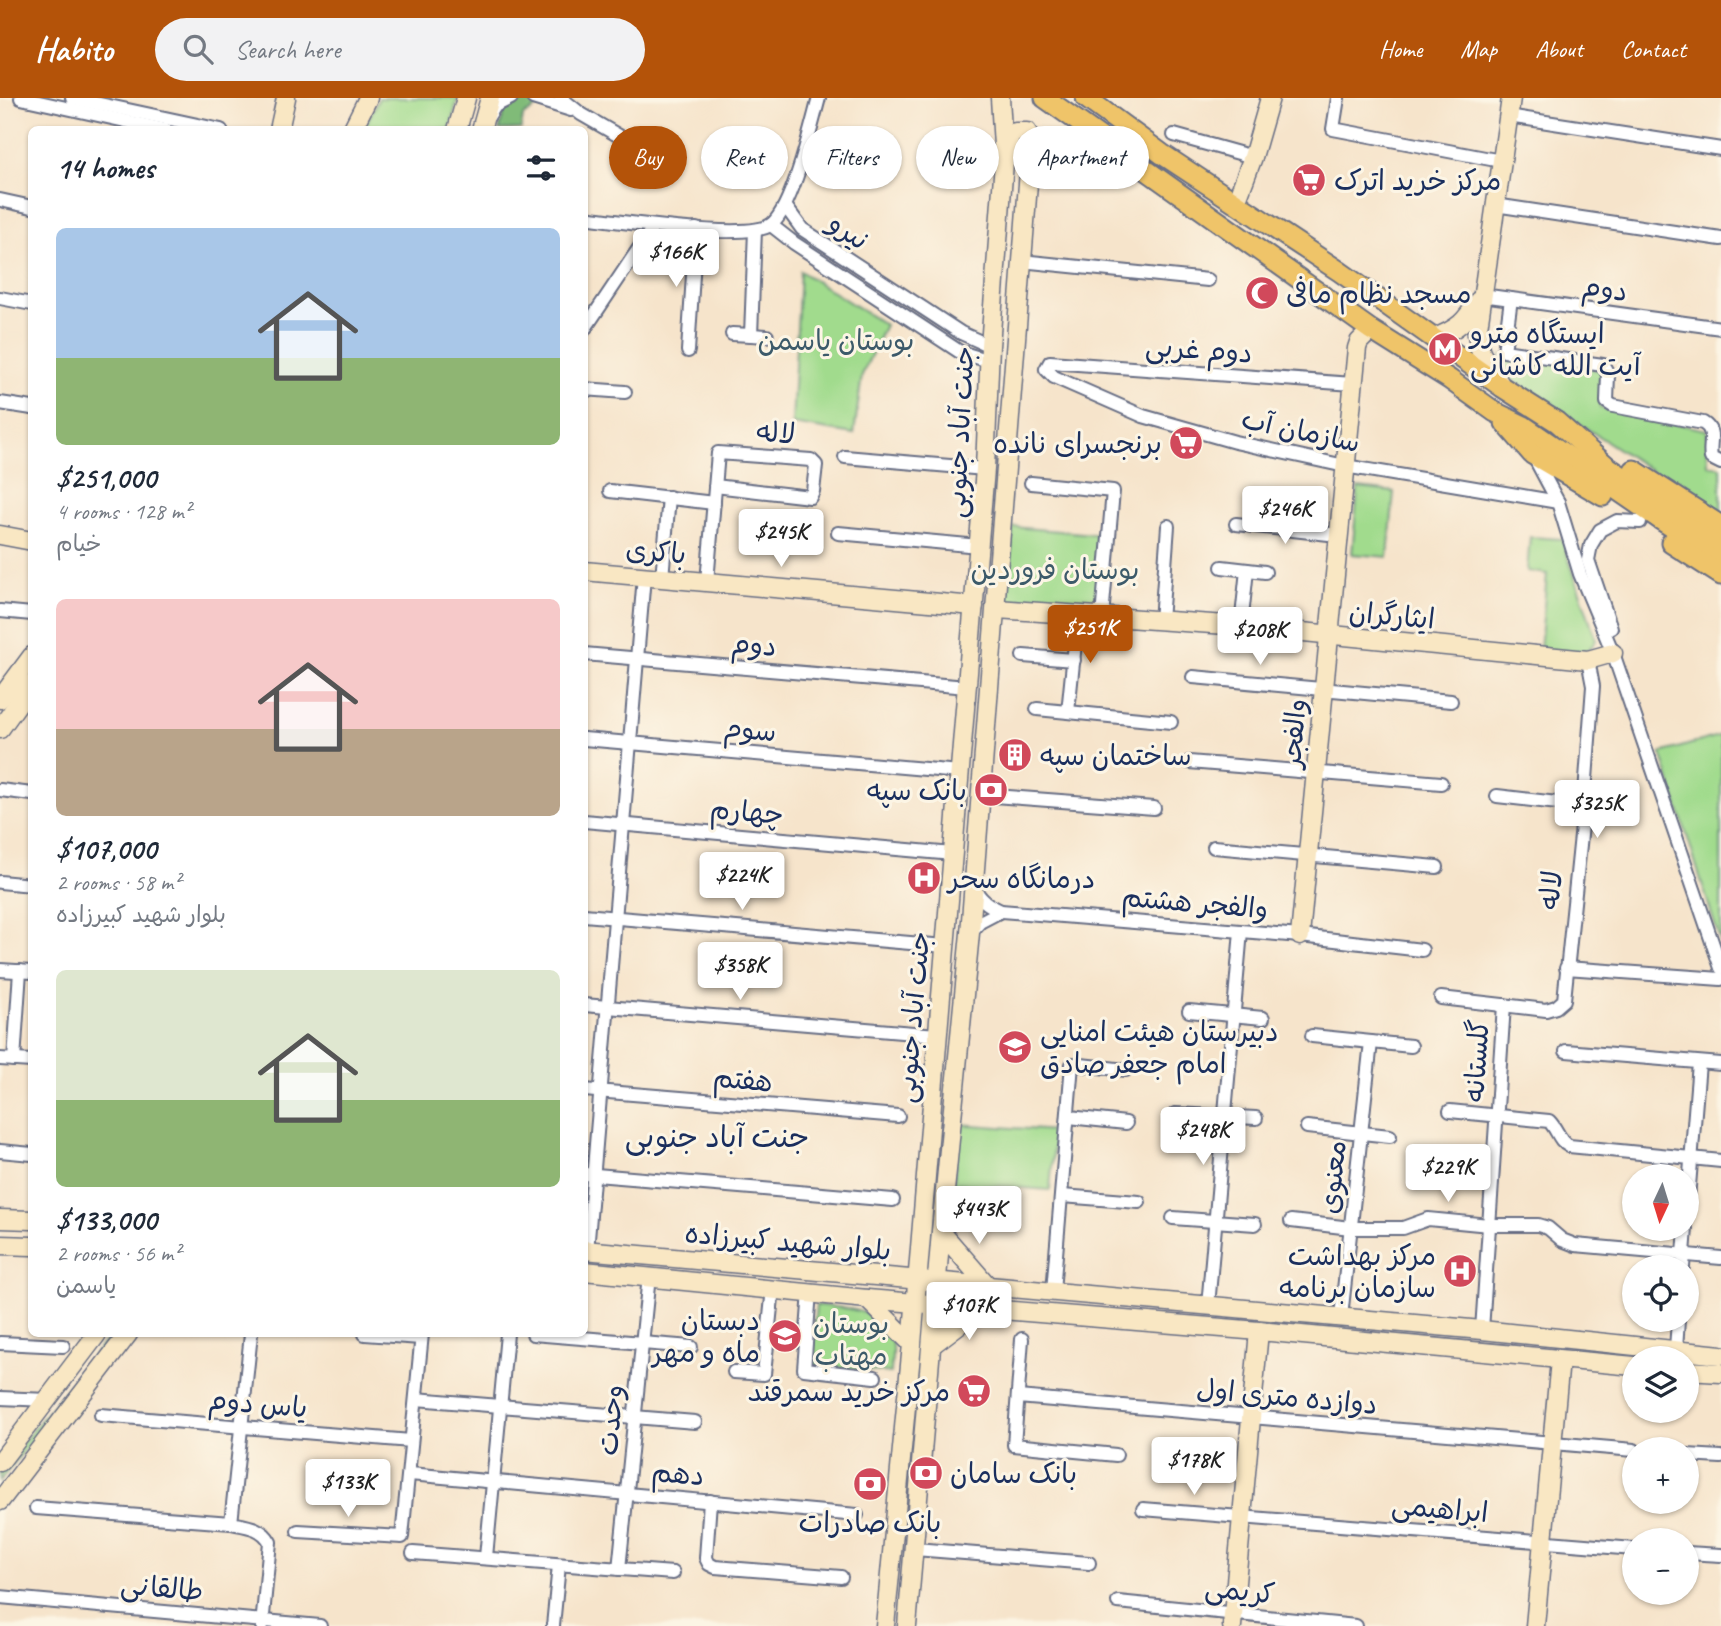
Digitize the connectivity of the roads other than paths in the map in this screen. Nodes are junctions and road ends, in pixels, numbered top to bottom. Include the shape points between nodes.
1 (21, 98) edge
2 (72, 98) edge
3 (286, 98) edge
4 (368, 98) edge
5 (466, 98) edge
6 (490, 98) edge
7 (511, 98) edge
8 (533, 98) edge
9 (561, 98) edge
10 (818, 98) edge
11 (1000, 98) edge
12 (1045, 98) edge
13 (1086, 98) edge
14 (1270, 98) edge
15 (1338, 98) edge
16 (1509, 107) edge
17 (581, 114) junction
18 (148, 126) edge
19 (202, 126) edge
20 (280, 126) edge
21 (354, 126) edge
22 (458, 126) edge
23 (482, 126) edge
24 (483, 126) edge
25 (1084, 126) edge
26 (609, 130) edge
27 (1013, 134) edge
28 (1174, 135) dead end
29 (1721, 149) edge
30 (1253, 157) junction
31 (1501, 161) junction
32 (1004, 162) junction
33 (1149, 173) edge
34 (1026, 189) edge
35 (0, 200) edge
36 (1236, 202) junction
37 (1495, 205) junction
38 (28, 206) edge
39 (786, 207) junction
40 (588, 218) edge
41 (771, 225) junction
42 (654, 226) junction
43 (696, 229) junction
44 (755, 230) junction
45 (1721, 239) edge
46 (1021, 261) junction
47 (872, 276) junction
48 (1208, 280) dead end
49 (864, 289) junction
50 (1482, 295) junction
51 (0, 298) edge
52 (1511, 299) junction
53 (28, 303) edge
54 (588, 324) edge
55 (1721, 328) edge
56 (1371, 330) junction
57 (732, 334) dead end
58 (751, 335) junction
59 (767, 337) dead end
60 (1434, 338) junction
61 (688, 351) dead end
62 (989, 353) junction
63 (1046, 369) joint
64 (1353, 384) junction
65 (1502, 387) junction
66 (588, 389) edge
67 (625, 392) dead end
68 (0, 403) edge
69 (28, 407) edge
70 (1494, 412) junction
71 (1557, 422) junction
72 (1532, 454) junction
73 (845, 457) dead end
74 (1721, 463) edge
75 (1345, 466) junction
76 (985, 469) junction
77 (1031, 483) dead end
78 (715, 486) junction
79 (610, 491) dead end
80 (669, 497) junction
81 (1558, 502) junction
82 (714, 503) junction
83 (1640, 522) junction
84 (1236, 524) dead end
85 (1168, 526) dead end
86 (1721, 526) edge
87 (838, 533) dead end
88 (0, 535) edge
89 (1338, 535) junction
90 (28, 540) edge
91 (1721, 543) edge
92 (979, 545) junction
93 (1721, 559) edge
94 (1222, 567) dead end
95 (1247, 570) junction
96 (588, 571) edge
97 (1265, 572) dead end
98 (1721, 575) edge
99 (653, 577) junction
100 (707, 582) junction
101 (974, 606) junction
102 (997, 609) junction
103 (0, 611) edge
104 (28, 614) edge
105 (1078, 614) junction
106 (1102, 617) junction
107 (1161, 621) junction
108 (1241, 626) junction
109 (1329, 635) junction
110 (1614, 653) junction
111 (588, 654) edge
112 (1023, 656) dead end
113 (637, 659) junction
114 (1073, 660) junction
115 (1588, 660) junction
116 (28, 661) edge
117 (1193, 677) dead end
118 (967, 687) junction
119 (1323, 690) junction
120 (0, 699) edge
121 (1451, 701) dead end
122 (25, 702) edge
123 (1037, 709) dead end
124 (1068, 712) junction
125 (1171, 722) dead end
126 (0, 729) edge
127 (588, 739) edge
128 (630, 743) junction
129 (1189, 762) dead end
130 (1316, 771) junction
131 (960, 772) junction
132 (1441, 783) dead end
133 (0, 790) edge
134 (28, 794) edge
135 (981, 795) junction
136 (1497, 796) dead end
137 (1584, 806) junction
138 (1154, 807) dead end
139 (588, 821) edge
140 (623, 824) junction
141 (1214, 847) dead end
142 (953, 854) junction
143 (1307, 855) junction
144 (1437, 867) dead end
145 (0, 882) edge
146 (28, 885) edge
147 (974, 887) junction
148 (1001, 911) junction
149 (588, 915) edge
150 (615, 917) junction
151 (1241, 931) junction
152 (970, 933) junction
153 (1300, 936) junction
154 (945, 946) junction
155 (1422, 950) dead end
156 (1566, 968) junction
157 (1721, 968) edge
158 (0, 970) edge
159 (26, 972) edge
160 (1721, 979) edge
161 (1441, 998) dead end
162 (588, 1005) edge
163 (1504, 1005) junction
164 (607, 1007) junction
165 (1189, 1011) dead end
166 (1234, 1016) junction
167 (1264, 1018) dead end
168 (937, 1035) junction
169 (1312, 1036) dead end
170 (1371, 1042) junction
171 (1411, 1046) dead end
172 (1566, 1051) dead end
173 (0, 1059) edge
174 (14, 1060) junction
175 (28, 1061) edge
176 (1699, 1063) junction
177 (1721, 1064) edge
178 (1126, 1070) dead end
179 (588, 1090) edge
180 (600, 1091) junction
181 (1450, 1111) dead end
182 (1175, 1114) dead end
183 (1497, 1115) junction
184 (898, 1116) dead end
185 (1225, 1116) junction
186 (1069, 1117) junction
187 (1256, 1118) dead end
188 (1126, 1123) dead end
189 (1307, 1127) dead end
190 (1361, 1133) junction
191 (1390, 1136) dead end
192 (0, 1152) edge
193 (28, 1154) edge
194 (1691, 1159) junction
195 (1721, 1161) edge
196 (1691, 1164) edge
197 (589, 1174) edge
198 (1062, 1196) junction
199 (588, 1199) edge
200 (893, 1200) dead end
201 (1139, 1202) dead end
202 (1173, 1217) dead end
203 (0, 1219) edge
204 (28, 1220) edge
205 (1216, 1220) junction
206 (1291, 1222) dead end
207 (1255, 1224) dead end
208 (1489, 1225) junction
209 (1351, 1228) junction
210 (941, 1232) junction
211 (0, 1245) edge
212 (28, 1246) edge
213 (588, 1250) edge
214 (1642, 1255) edge
215 (1721, 1258) edge
216 (1699, 1260) edge
217 (588, 1271) edge
218 (649, 1276) junction
219 (916, 1279) junction
220 (937, 1280) junction
221 (987, 1285) junction
222 (773, 1288) junction
223 (1053, 1291) junction
224 (810, 1292) junction
225 (867, 1299) junction
226 (915, 1301) junction
227 (935, 1303) junction
228 (1208, 1306) junction
229 (982, 1307) junction
230 (1341, 1317) junction
231 (1482, 1330) junction
232 (1259, 1331) junction
233 (95, 1337) edge
234 (126, 1337) edge
235 (251, 1337) edge
236 (422, 1337) edge
237 (507, 1337) edge
238 (569, 1337) edge
239 (1022, 1339) dead end
240 (1721, 1340) edge
241 (0, 1343) edge
242 (641, 1343) junction
243 (912, 1344) junction
244 (932, 1345) junction
245 (63, 1346) dead end
246 (1645, 1346) edge
247 (691, 1347) dead end
248 (1699, 1351) edge
249 (1699, 1352) edge
250 (1721, 1355) edge
251 (1560, 1360) junction
252 (1622, 1365) edge
253 (734, 1371) dead end
254 (1699, 1372) edge
255 (1721, 1373) edge
256 (1699, 1374) edge
257 (875, 1377) dead end
258 (1721, 1383) edge
259 (1018, 1397) junction
260 (0, 1398) edge
261 (416, 1399) junction
262 (48, 1400) junction
263 (501, 1406) junction
264 (101, 1415) dead end
265 (636, 1418) junction
266 (1251, 1418) junction
267 (695, 1422) dead end
268 (242, 1426) junction
269 (411, 1441) junction
270 (1552, 1443) junction
271 (1622, 1449) edge
272 (1116, 1455) dead end
273 (1699, 1456) edge
274 (1721, 1458) edge
275 (0, 1462) edge
276 (410, 1474) junction
277 (494, 1481) junction
278 (628, 1493) junction
279 (0, 1501) edge
280 (710, 1501) junction
281 (36, 1508) dead end
282 (1143, 1509) dead end
283 (857, 1515) dead end
284 (1242, 1517) junction
285 (230, 1523) junction
286 (298, 1531) dead end
287 (1543, 1541) junction
288 (1622, 1548) edge
289 (915, 1549) junction
290 (413, 1553) dead end
291 (1699, 1554) edge
292 (1721, 1555) edge
293 (486, 1558) junction
294 (1089, 1563) dead end
295 (559, 1565) junction
296 (619, 1569) junction
297 (673, 1573) dead end
298 (841, 1577) dead end
299 (0, 1597) edge
300 (1118, 1602) dead end
301 (1232, 1620) edge
302 (262, 1623) edge
303 (320, 1626) edge
304 (553, 1626) edge
305 (885, 1626) edge
306 (907, 1626) edge
307 (1356, 1626) edge
308 (1535, 1626) edge

1 - 18 street
2 - 19 street
3 - 20 main road
4 - 21 main road
5 - 22 main road
6 - 23 main road
7 - 24 street via 495,106
8 - 17 street
9 - 17 street
10 - 39 street
11 - 32 main road
12 - 25 main road
13 - 36 main road
14 - 30 main road
15 - 31 street via 1333,130
16 - 29 street
16 - 31 main road
17 - 26 street
27 - 32 main road, جنت آباد جنوبی
28 - 30 street
30 - 36 main road
31 - 37 main road
32 - 62 main road, جنت آباد جنوبی
33 - 56 main road
34 - 46 main road, جنت آباد جنوبی
35 - 38 street
36 - 60 main road
37 - 45 street
37 - 50 main road
39 - 41 street
39 - 47 street, نیرو via 802,229
40 - 42 street
41 - 44 street
41 - 49 street, نیرو
42 - 43 street
42 - 54 street
43 - 44 street
43 - 61 street
44 - 58 street
46 - 48 street
46 - 102 main road, جنت آباد جنوبی
47 - 49 street
47 - 62 street, نیرو
49 - 62 street, نیرو via 960,352
50 - 52 street, دوم
50 - 60 main road via 1454,331
50 - 65 main road via 1477,335 1481,353
51 - 53 street
52 - 55 street, دوم
52 - 74 street via 1504,351 1603,365 1608,374 1607,402 1703,422 1712,432 1711,458
56 - 64 main road, والفجر via 1357,348
56 - 70 main road
57 - 58 street
58 - 59 street
60 - 65 main road
62 - 76 main road, جنت آباد جنوبی
63 - 64 street, دوم غربی via 1050,362
63 - 75 street, سازمان آب via 1054,377 1143,416
64 - 75 main road, والفجر
65 - 71 main road
66 - 67 street
68 - 69 street
70 - 72 main road
70 - 93 main road via 1524,426
71 - 86 main road
71 - 91 main road via 1608,467
72 - 81 street
72 - 83 main road
73 - 76 street
75 - 81 street, سازمان آب
75 - 89 main road, والفجر
76 - 92 main road, جنت آباد جنوبی
77 - 106 street via 1113,491
78 - 78 street, لاله via 810,497 816,465 811,460 718,453
78 - 82 street, لاله
79 - 80 street
80 - 82 street
80 - 99 street
81 - 110 street via 1580,574
82 - 100 street, لاله
83 - 98 main road
83 - 110 street via 1617,521 1600,530 1587,560 1612,630
84 - 89 street
85 - 107 street
87 - 92 street
88 - 90 main road
89 - 109 main road, والفجر
92 - 101 main road, جنت آباد جنوبی
94 - 95 street
95 - 97 street
95 - 108 street
96 - 99 main road, باکری
99 - 100 main road, باکری
99 - 113 street
100 - 101 main road, باکری
101 - 118 main road, جنت آباد جنوبی
102 - 105 main road, ایثارگران
102 - 135 main road, جنت آباد جنوبی
103 - 104 street
105 - 106 main road, ایثارگران
105 - 114 street
106 - 107 main road, ایثارگران
107 - 108 main road, ایثارگران
108 - 109 main road, ایثارگران
109 - 115 main road, ایثارگران
109 - 119 main road, والفجر
110 - 115 main road, ایثارگران
110 - 157 street
111 - 113 street, دوم
112 - 114 street
113 - 118 street, دوم
113 - 128 street
114 - 124 street
115 - 137 street, لاله via 1593,686
116 - 120 main road
117 - 119 street
118 - 131 main road, جنت آباد جنوبی
119 - 121 street
119 - 130 main road, والفجر
122 - 126 main road
123 - 124 street
124 - 125 street
127 - 128 street, سوم
128 - 131 street, سوم
128 - 140 street
129 - 130 street
130 - 132 street
130 - 143 main road, والفجر
131 - 142 main road, جنت آباد جنوبی
133 - 134 street
135 - 138 street
135 - 147 main road, جنت آباد جنوبی
136 - 137 street
137 - 156 street, لاله
139 - 140 street, چهارم
140 - 142 street, چهارم
140 - 150 street
141 - 143 street
142 - 154 main road, جنت آباد جنوبی
143 - 144 street
143 - 153 main road, والفجر
145 - 146 street
147 - 148 street via 989,906
147 - 152 main road, جنت آباد جنوبی
148 - 151 street, والفجر هشتم
148 - 152 street
149 - 150 street
150 - 154 street
150 - 164 street
151 - 153 street, والفجر هشتم
151 - 166 street
152 - 210 main road, جنت آباد جنوبی
153 - 155 street
154 - 168 main road, جنت آباد جنوبی
156 - 160 street
156 - 163 street, لاله via 1564,1000 1556,1007
158 - 159 street
159 - 174 street
161 - 163 street, لاله
162 - 164 street
163 - 183 street, گلستانه
164 - 168 street
164 - 180 street
165 - 166 street
166 - 167 street
166 - 185 street
168 - 219 main road, جنت آباد جنوبی
169 - 170 street
170 - 171 street
170 - 190 street, معنوی
172 - 176 street
173 - 174 street
174 - 175 street
176 - 177 street
176 - 194 street
178 - 186 street via 1072,1064
179 - 180 street, هفتم
180 - 184 street, هفتم
180 - 197 street
181 - 183 street
182 - 185 street
183 - 194 street via 1549,1121 1569,1146
183 - 208 street, گلستانه
185 - 187 street
185 - 205 street
186 - 188 street
186 - 198 street
189 - 190 street
190 - 191 street
190 - 209 street, معنوی
192 - 193 street
194 - 195 street
194 - 196 street
197 - 199 street
197 - 200 street
198 - 201 street
198 - 223 street
202 - 205 street
203 - 204 main road
205 - 207 street
205 - 228 street
206 - 209 street
208 - 209 street via 1429,1219 1403,1228
208 - 214 street via 1538,1225 1575,1245
208 - 231 street, گلستانه
209 - 230 street, معنوی
210 - 220 main road, جنت آباد جنوبی
210 - 221 main road
211 - 212 main road
213 - 219 main road, بلوار شهید کبیرزاده
215 - 216 street
217 - 218 main road, بلوار شهید کبیرزاده
218 - 222 main road, بلوار شهید کبیرزاده
218 - 242 street, وحدت
219 - 220 main road, بلوار شهید کبیرزاده
219 - 226 main road, جنت آباد جنوبی
220 - 221 main road, بلوار شهید کبیرزاده
220 - 227 main road, جنت آباد جنوبی
221 - 223 main road, بلوار شهید کبیرزاده
222 - 224 main road, بلوار شهید کبیرزاده
222 - 253 street via 764,1374
223 - 228 main road, بلوار شهید کبیرزاده
224 - 225 main road, بلوار شهید کبیرزاده
224 - 257 street via 804,1369
225 - 226 main road, بلوار شهید کبیرزاده
225 - 243 main road
226 - 227 main road, بلوار شهید کبیرزاده
226 - 243 main road, جنت آباد جنوبی
227 - 229 main road, بلوار شهید کبیرزاده
227 - 244 main road, جنت آباد جنوبی
228 - 230 main road, بلوار شهید کبیرزاده
229 - 232 main road, بلوار شهید کبیرزاده
229 - 244 main road
230 - 231 main road, بلوار شهید کبیرزاده
231 - 246 main road, بلوار شهید کبیرزاده
232 - 251 main road, بلوار شهید کبیرزاده
232 - 266 main road
233 - 262 main road
234 - 279 main road
235 - 268 street
236 - 261 street
237 - 263 street
238 - 242 street
239 - 259 street
240 - 248 main road
241 - 245 street
242 - 247 street
242 - 265 street, وحدت
243 - 305 main road, جنت آباد جنوبی
244 - 289 main road, جنت آباد جنوبی
249 - 250 main road, بلوار شهید کبیرزاده
251 - 252 main road, بلوار شهید کبیرزاده
251 - 270 main road
254 - 255 main road
256 - 258 main road
259 - 266 street, دوازده متری اول
259 - 272 street via 1014,1445
260 - 262 street
261 - 263 street
261 - 269 street
262 - 275 main road
263 - 265 street
263 - 277 street
264 - 268 street, یاس دوم
265 - 267 street
265 - 278 street, وحدت
266 - 270 street, دوازده متری اول
266 - 284 main road
268 - 269 street, یاس دوم
268 - 285 street
269 - 276 street
270 - 271 street, دوازده متری اول
270 - 287 main road
273 - 274 street
276 - 277 street, دهم
276 - 286 street via 402,1537
277 - 278 street, دهم
277 - 293 street
278 - 280 street, دهم
278 - 296 street, وحدت
280 - 283 street, دهم
280 - 298 street via 709,1564
281 - 285 street
282 - 284 street, ابراهیمی
284 - 287 street, ابراهیمی
284 - 301 main road
285 - 302 street via 257,1529 270,1542
287 - 288 street, ابراهیمی
287 - 308 main road
289 - 294 street
289 - 306 main road, جنت آباد جنوبی
290 - 293 street
291 - 292 street
293 - 295 street
295 - 296 street
295 - 304 street
296 - 297 street
299 - 302 street, طالقانی
300 - 301 street, کریمی
301 - 307 street, کریمی
302 - 303 street, طالقانی

